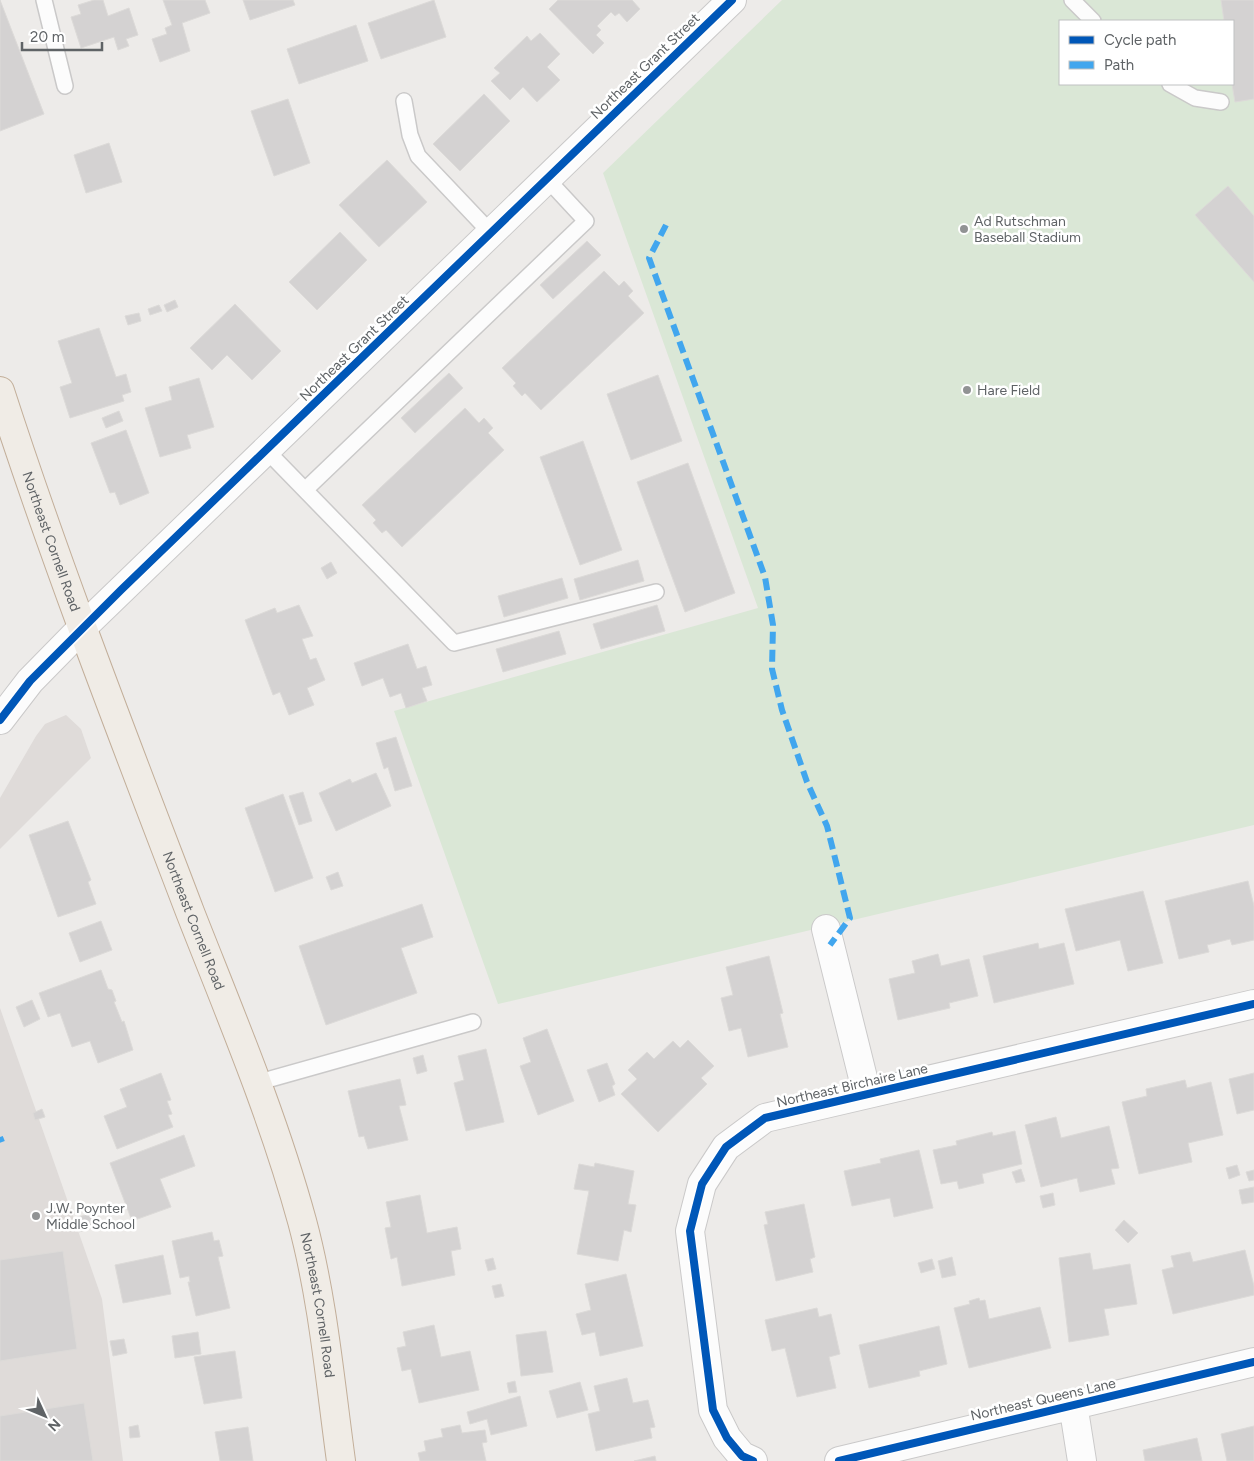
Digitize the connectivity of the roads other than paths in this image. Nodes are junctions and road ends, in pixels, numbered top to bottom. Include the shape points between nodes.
1 (44, 0) edge
2 (732, 0) edge
3 (1072, 0) edge
4 (1092, 20) edge
5 (1172, 85) edge
6 (65, 86) dead end
7 (404, 101) dead end
8 (1220, 102) dead end
9 (547, 179) junction
10 (491, 233) junction
11 (0, 391) edge
12 (266, 450) junction
13 (305, 490) junction
14 (656, 592) dead end
15 (82, 628) junction
16 (0, 720) edge
17 (826, 929) dead end
18 (1254, 1004) edge
19 (473, 1022) dead end
20 (256, 1083) junction
21 (867, 1094) junction
22 (1254, 1362) edge
23 (1074, 1404) junction
24 (748, 1459) edge
25 (341, 1461) edge
26 (839, 1461) edge
27 (1082, 1461) edge

1 - 6 lane
2 - 9 street, Northeast Grant Street
3 - 4 lane
5 - 8 lane via 1195,98
7 - 10 lane via 410,135 418,156
9 - 10 street, Northeast Grant Street
9 - 13 lane via 586,221
10 - 12 street, Northeast Grant Street
11 - 15 highway, Northeast Cornell Road
12 - 13 lane
12 - 15 street, Northeast Grant Street
13 - 14 lane via 454,644
15 - 16 street, Northeast Grant Street via 30,681
15 - 20 highway, Northeast Cornell Road
17 - 21 street
18 - 21 street, Northeast Birchaire Lane
19 - 20 lane
20 - 25 highway, Northeast Cornell Road via 290,1180 311,1258
21 - 24 street, Northeast Birchaire Lane via 765,1118 726,1147 702,1184 690,1231 713,1410 727,1438
22 - 23 street, Northeast Queens Lane
23 - 26 street, Northeast Queens Lane
23 - 27 street

